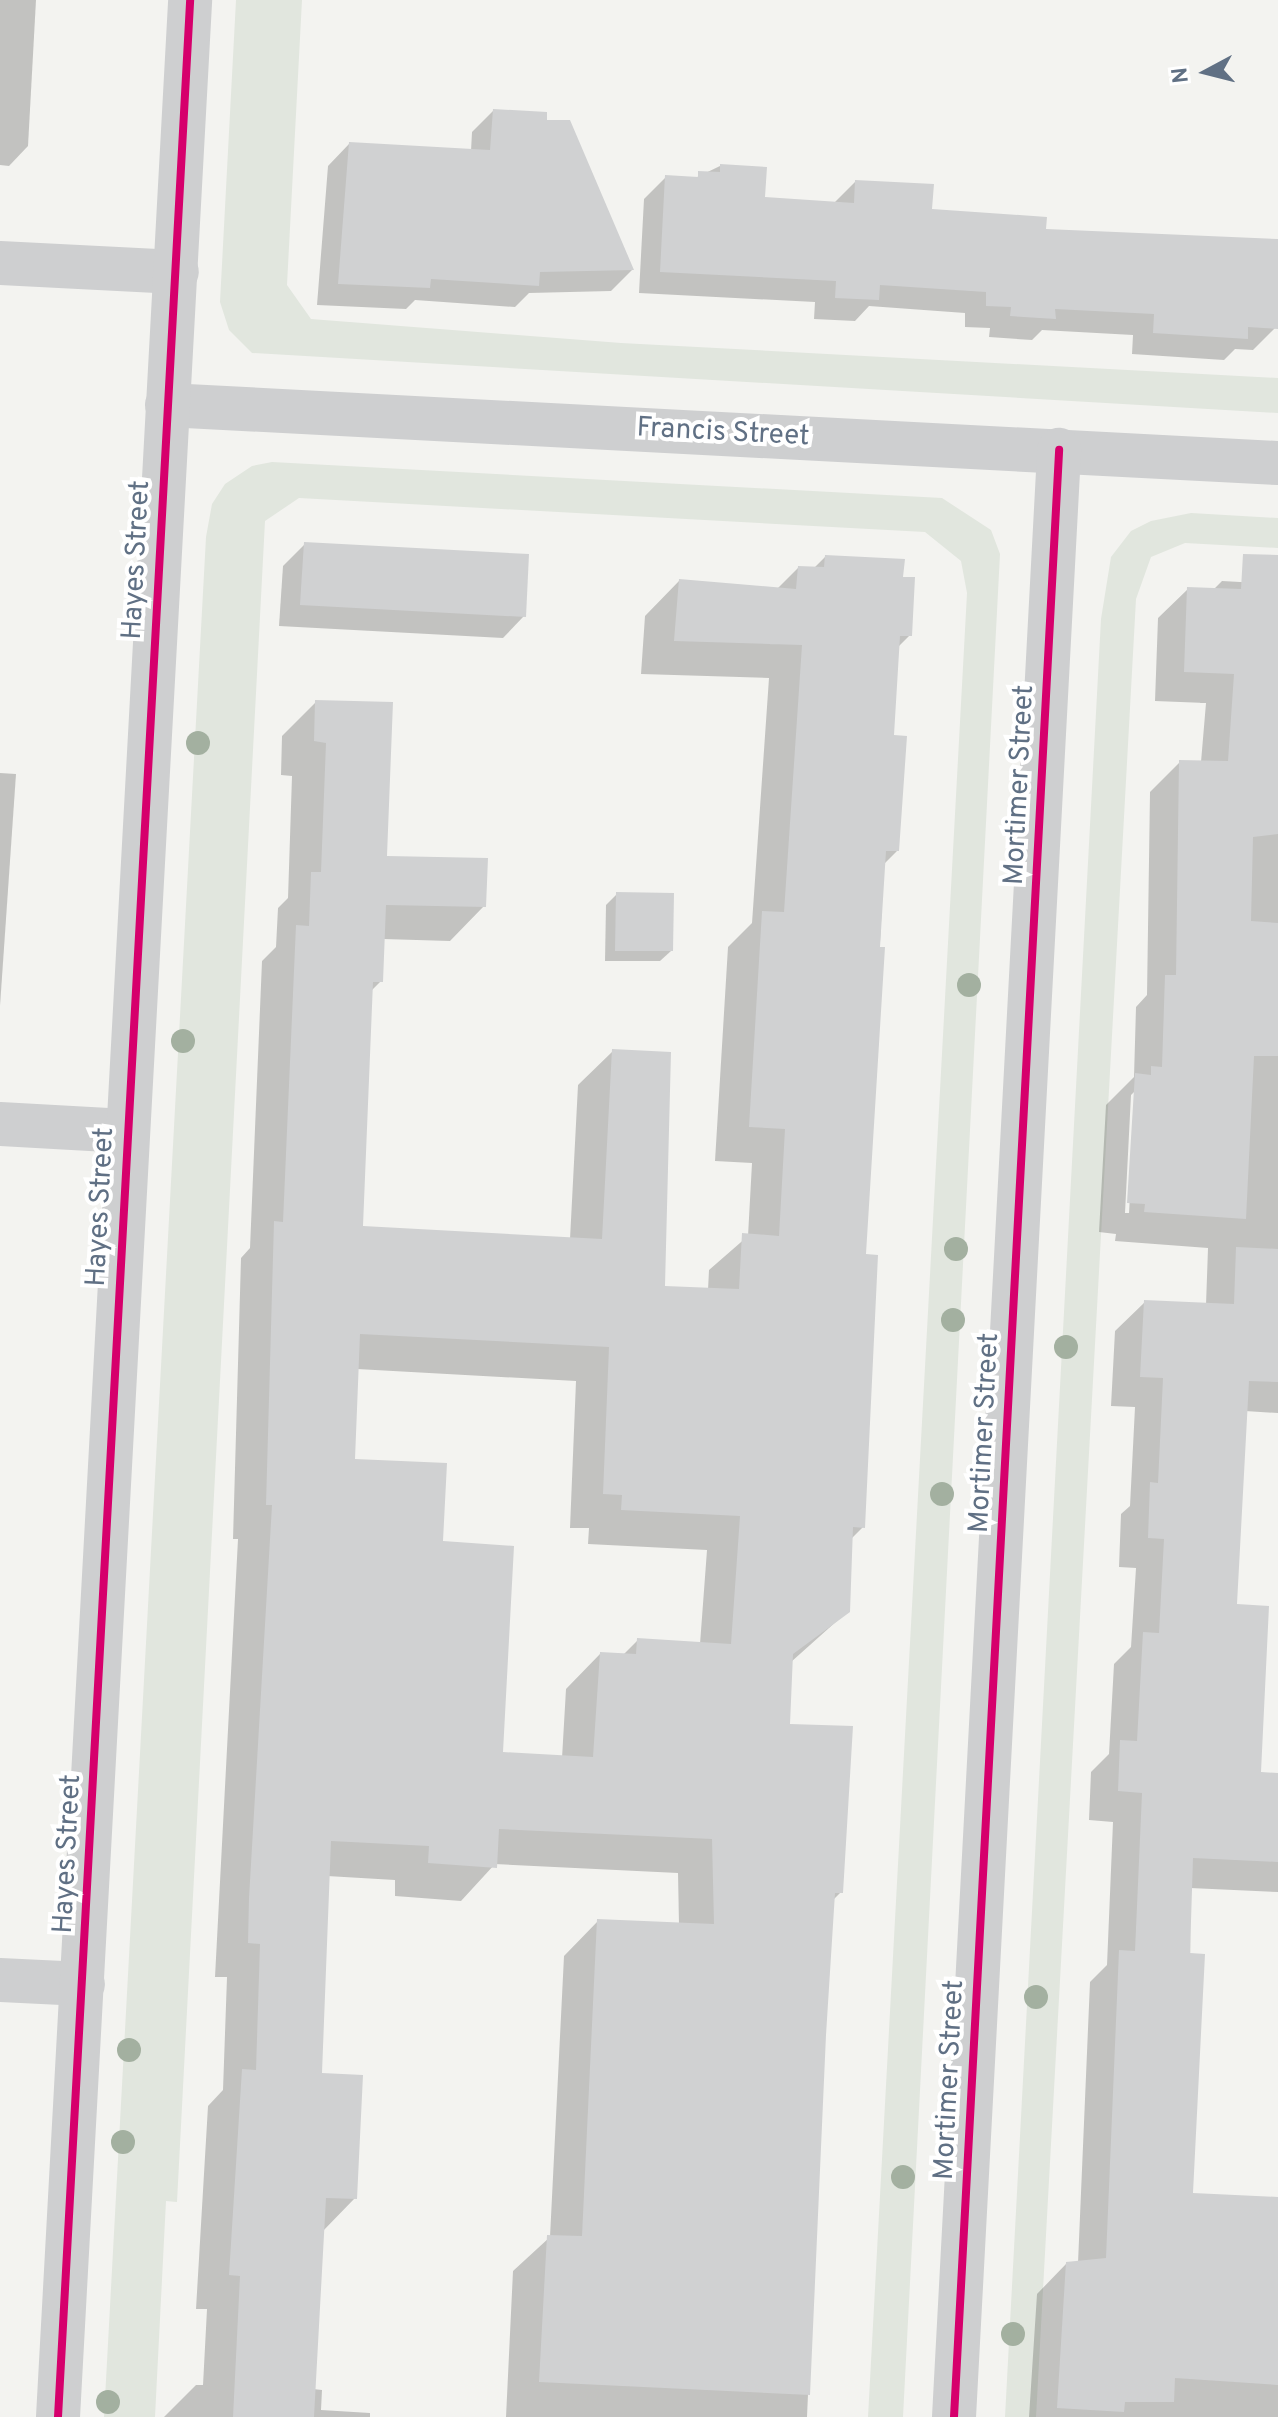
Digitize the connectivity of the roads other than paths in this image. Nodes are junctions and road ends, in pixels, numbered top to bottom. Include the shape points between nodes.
1 (190, 0) edge
2 (0, 263) edge
3 (177, 272) junction
4 (167, 405) junction
5 (1059, 450) junction
6 (1278, 463) edge
7 (0, 1124) edge
8 (126, 1131) junction
9 (0, 1980) edge
10 (83, 1984) junction
11 (58, 2417) edge
12 (954, 2417) edge

1 - 3 street, Hayes Street
2 - 3 street
3 - 4 street, Hayes Street
4 - 5 street, Francis Street
4 - 8 street, Hayes Street
5 - 6 street, Francis Street
5 - 12 street, Mortimer Street
7 - 8 street
8 - 10 street, Hayes Street
9 - 10 street
10 - 11 street, Hayes Street

